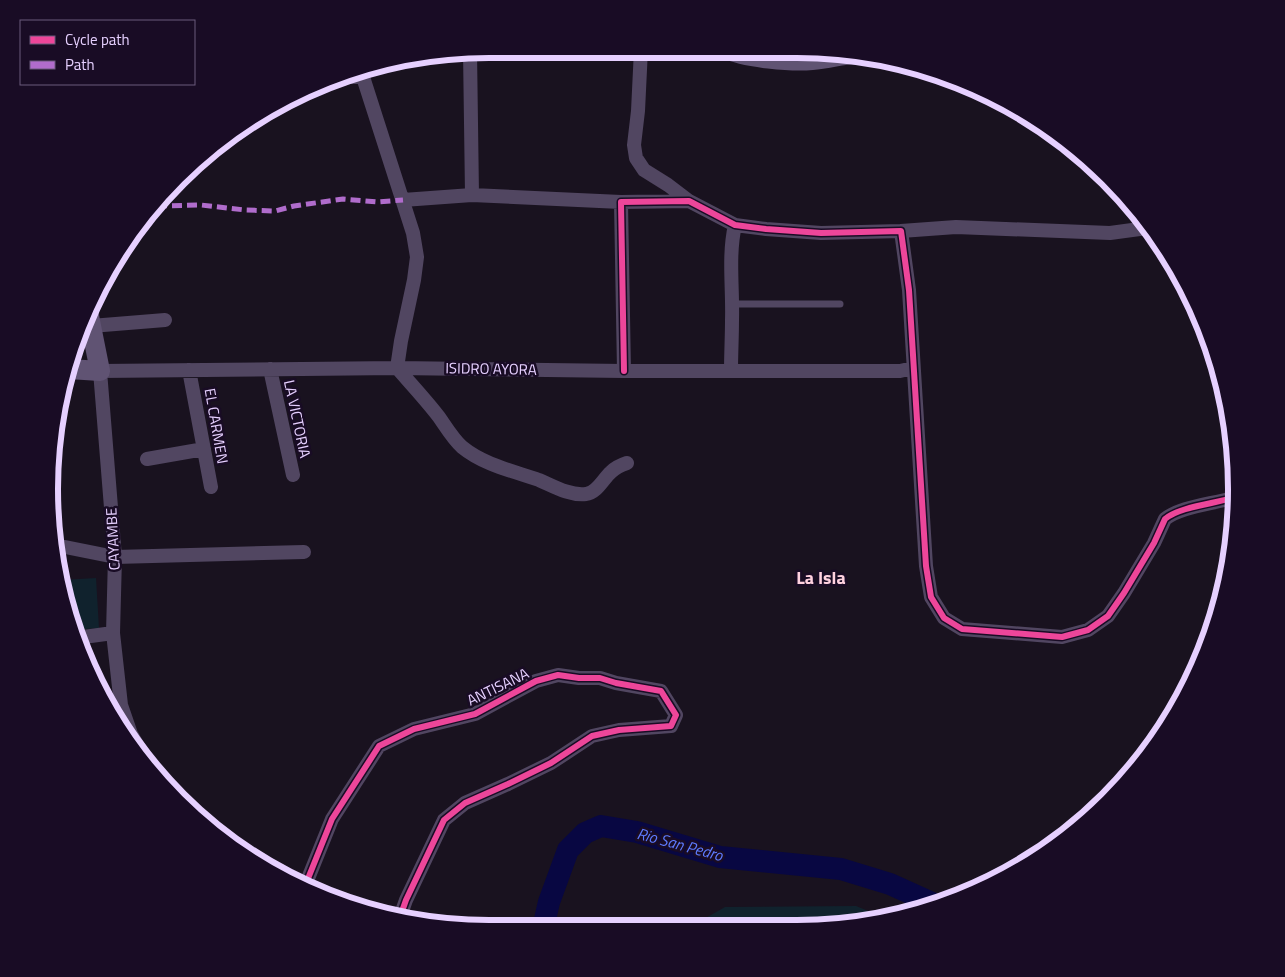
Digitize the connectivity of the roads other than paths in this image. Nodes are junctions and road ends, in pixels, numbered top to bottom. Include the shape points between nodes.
1 (470, 58) edge
2 (641, 58) edge
3 (766, 58) edge
4 (827, 58) edge
5 (363, 76) edge
6 (472, 195) junction
7 (403, 200) junction
8 (689, 200) junction
9 (620, 202) junction
10 (735, 225) junction
11 (1140, 229) edge
12 (901, 231) junction
13 (732, 304) junction
14 (840, 304) dead end
15 (93, 318) edge
16 (165, 320) dead end
17 (91, 322) edge
18 (397, 368) junction
19 (914, 368) junction
20 (74, 369) edge
21 (270, 369) junction
22 (189, 370) junction
23 (100, 371) junction
24 (624, 371) junction
25 (731, 371) junction
26 (204, 448) junction
27 (147, 459) dead end
28 (627, 463) dead end
29 (293, 475) dead end
30 (211, 487) dead end
31 (1228, 499) edge
32 (61, 546) edge
33 (304, 552) dead end
34 (115, 556) junction
35 (113, 633) junction
36 (84, 637) edge
37 (128, 724) edge
38 (308, 879) edge
39 (403, 911) edge

1 - 6 street
2 - 8 street via 634,144 636,158 644,170
3 - 4 street via 811,61
5 - 7 street
6 - 7 street
6 - 9 street
7 - 18 street via 417,257
8 - 9 street
8 - 10 street
9 - 24 street
10 - 12 street via 821,232
10 - 13 street via 731,259
11 - 12 street via 1110,233 956,226
12 - 19 street
13 - 14 lane
13 - 25 street
15 - 16 street
17 - 23 street, CAYAMBE
18 - 21 street, ISIDRO AYORA
18 - 24 street, ISIDRO AYORA
18 - 28 street via 461,446 492,464 574,494 586,494 597,488 618,466
19 - 25 street, ISIDRO AYORA via 900,371
19 - 31 street via 926,566 931,597 944,618 962,628 1062,638 1088,630 1108,616 1124,594 1165,519
20 - 23 street, ISIDRO AYORA
21 - 22 street, ISIDRO AYORA
21 - 29 street, LA VICTORIA
22 - 23 street, ISIDRO AYORA
22 - 26 street, EL CARMEN
23 - 34 street, CAYAMBE
24 - 25 street, ISIDRO AYORA
26 - 27 street
26 - 30 street, EL CARMEN
32 - 34 street
33 - 34 street
34 - 35 street, CAYAMBE
35 - 36 street
35 - 37 street, CAYAMBE via 121,705
38 - 39 street, ANTISANA via 332,819 379,746 414,729 475,714 536,681 558,675 600,678 661,691 676,715 671,726 619,730 592,736 551,763 465,803 444,820

